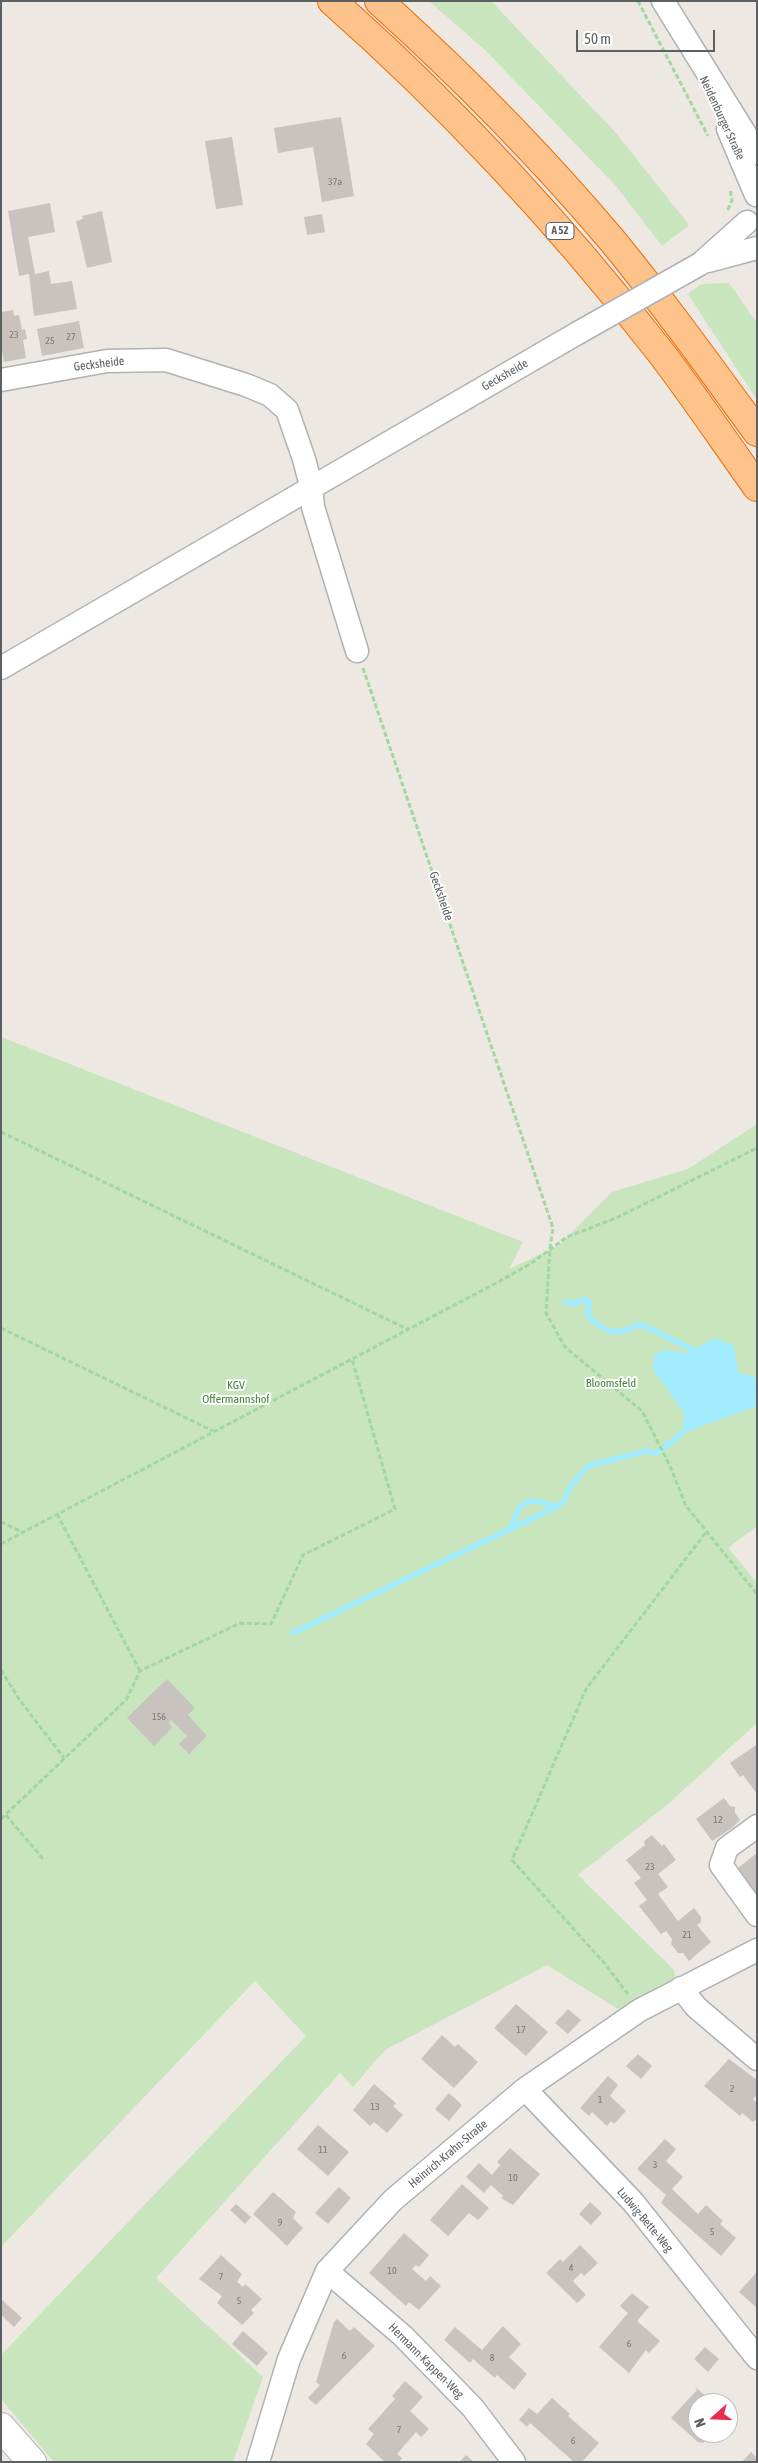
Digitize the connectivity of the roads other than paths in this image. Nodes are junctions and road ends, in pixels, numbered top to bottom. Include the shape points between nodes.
1 (332, 1) edge
2 (379, 1) edge
3 (663, 1) edge
4 (686, 43) junction
5 (757, 153) edge
6 (756, 195) edge
7 (747, 222) junction
8 (757, 243) edge
9 (757, 248) edge
10 (700, 264) junction
11 (1, 380) edge
12 (757, 432) edge
13 (311, 486) junction
14 (757, 487) edge
15 (357, 651) road end
16 (1, 668) edge
17 (757, 1826) edge
18 (757, 1915) edge
19 (757, 1950) edge
20 (681, 1988) junction
21 (757, 2059) edge
22 (525, 2089) junction
23 (327, 2271) junction
24 (757, 2358) edge
25 (1, 2427) edge
26 (32, 2462) edge
27 (258, 2462) edge
28 (514, 2462) edge

1 - 14 highway, A 52 via 483,147 587,261 659,350
2 - 12 highway, A 52 via 513,131 610,239 683,329
3 - 4 street, Neidenburger Straße
4 - 5 street, Neidenburger Straße
4 - 6 street, Neidenburger Straße
6 - 7 street via 749,208
7 - 8 street
7 - 10 street, Gecksheide
9 - 10 street, Gecksheide
10 - 13 street, Gecksheide, bridge
11 - 13 street, Gecksheide via 107,361 166,360 246,385 270,395 287,410
13 - 15 street, Gecksheide via 313,506
13 - 16 street, Gecksheide
17 - 18 street via 727,1848 720,1865
19 - 20 street, Heinrich-Krahn-Straße
20 - 21 street via 696,2007
20 - 22 street, Heinrich-Krahn-Straße via 640,2010
22 - 23 street, Heinrich-Krahn-Straße via 393,2200
22 - 24 street, Ludwig-Bette-Weg via 633,2202
23 - 27 street, Heinrich-Krahn-Straße via 289,2359
23 - 28 street, Hermann-Kappen-Weg via 403,2336 473,2408
25 - 26 main road

